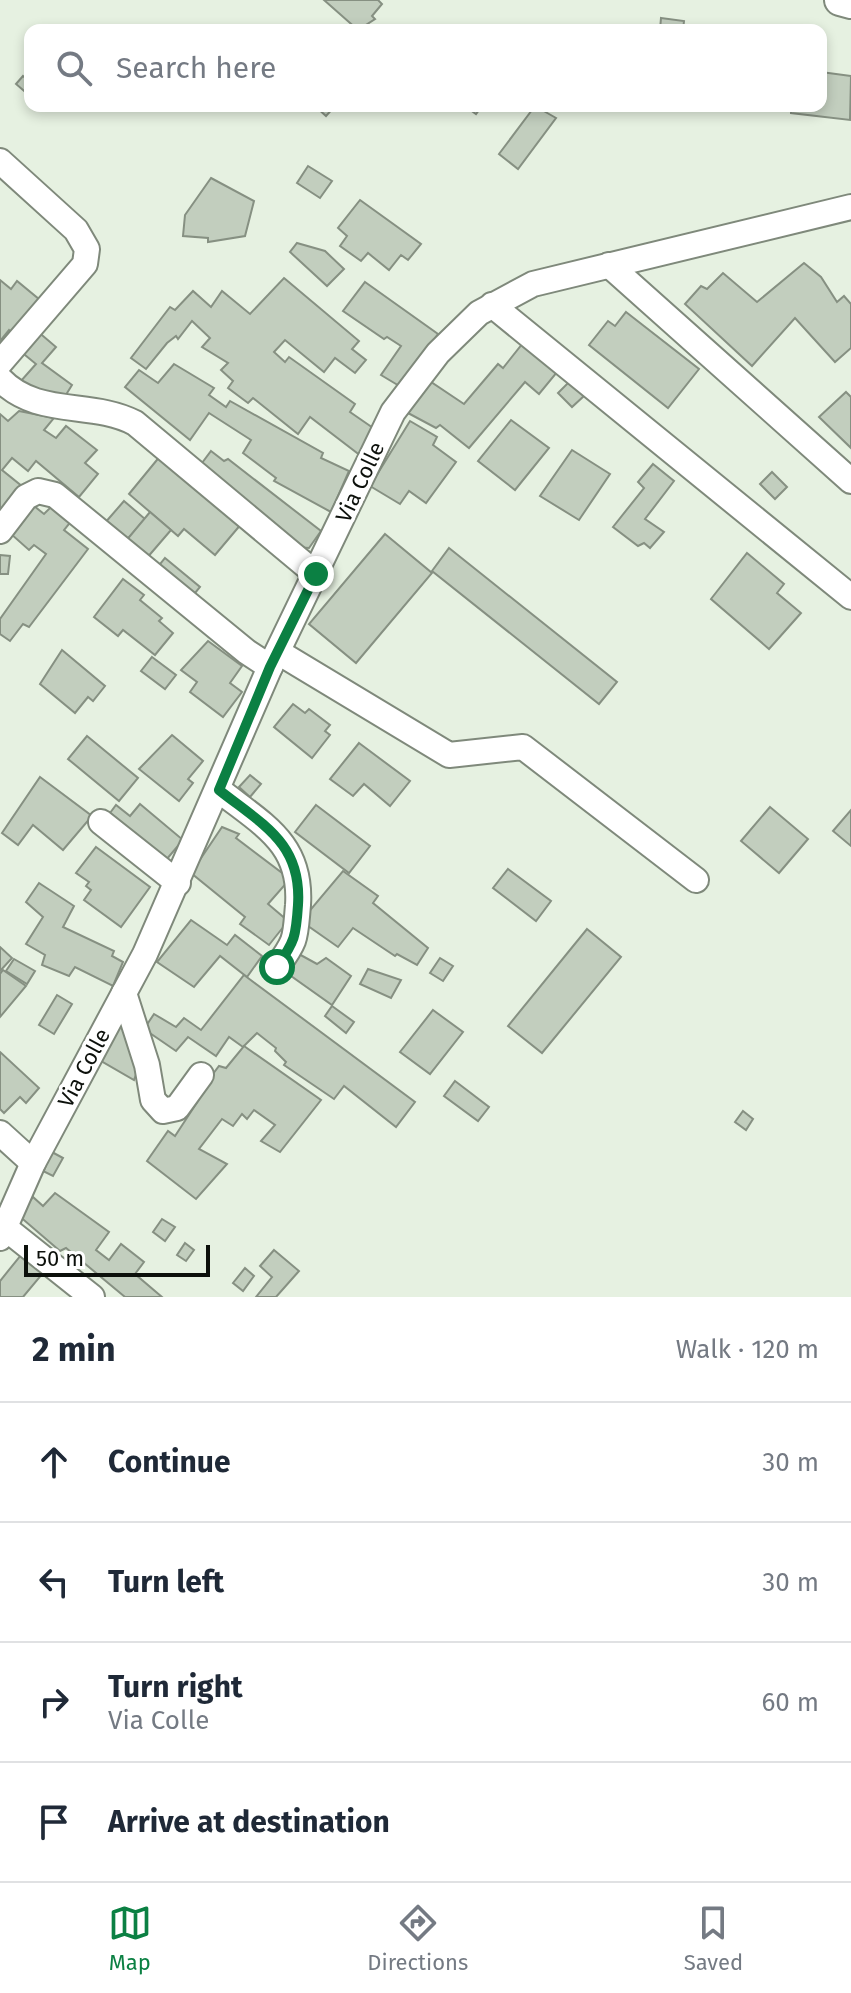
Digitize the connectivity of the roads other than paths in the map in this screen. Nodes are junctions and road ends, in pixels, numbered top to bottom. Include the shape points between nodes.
1 (840, 0) edge
2 (851, 3) edge
3 (0, 161) edge
4 (851, 207) edge
5 (609, 265) junction
6 (492, 305) junction
7 (0, 363) edge
8 (0, 379) edge
9 (851, 481) edge
10 (0, 531) edge
11 (316, 574) junction
12 (851, 597) edge
13 (274, 659) junction
14 (219, 790) junction
15 (101, 822) dead end
16 (696, 880) dead end
17 (178, 883) junction
18 (277, 967) dead end
19 (124, 993) junction
20 (201, 1075) dead end
21 (0, 1133) edge
22 (33, 1163) junction
23 (2, 1233) edge
24 (92, 1297) edge

1 - 2 street
3 - 7 street via 76,230 87,249 85,264
4 - 5 street, Via Colle
5 - 6 street, Via Colle via 533,284
5 - 9 street
6 - 11 street, Via Colle via 438,353 393,412
6 - 12 street
8 - 11 street via 29,400 120,415 135,423
10 - 13 street via 26,497 38,491 55,495 247,652
11 - 13 street, Via Colle
13 - 14 street, Via Colle
13 - 16 street via 449,755 523,747
14 - 17 street, Via Colle
14 - 18 street via 272,832 291,854 299,875 296,940
15 - 17 street
17 - 19 street, Via Colle
19 - 20 street via 153,1100 163,1111 177,1108
19 - 22 street, Via Colle
21 - 22 street
22 - 23 street, Via Colle
23 - 24 street

